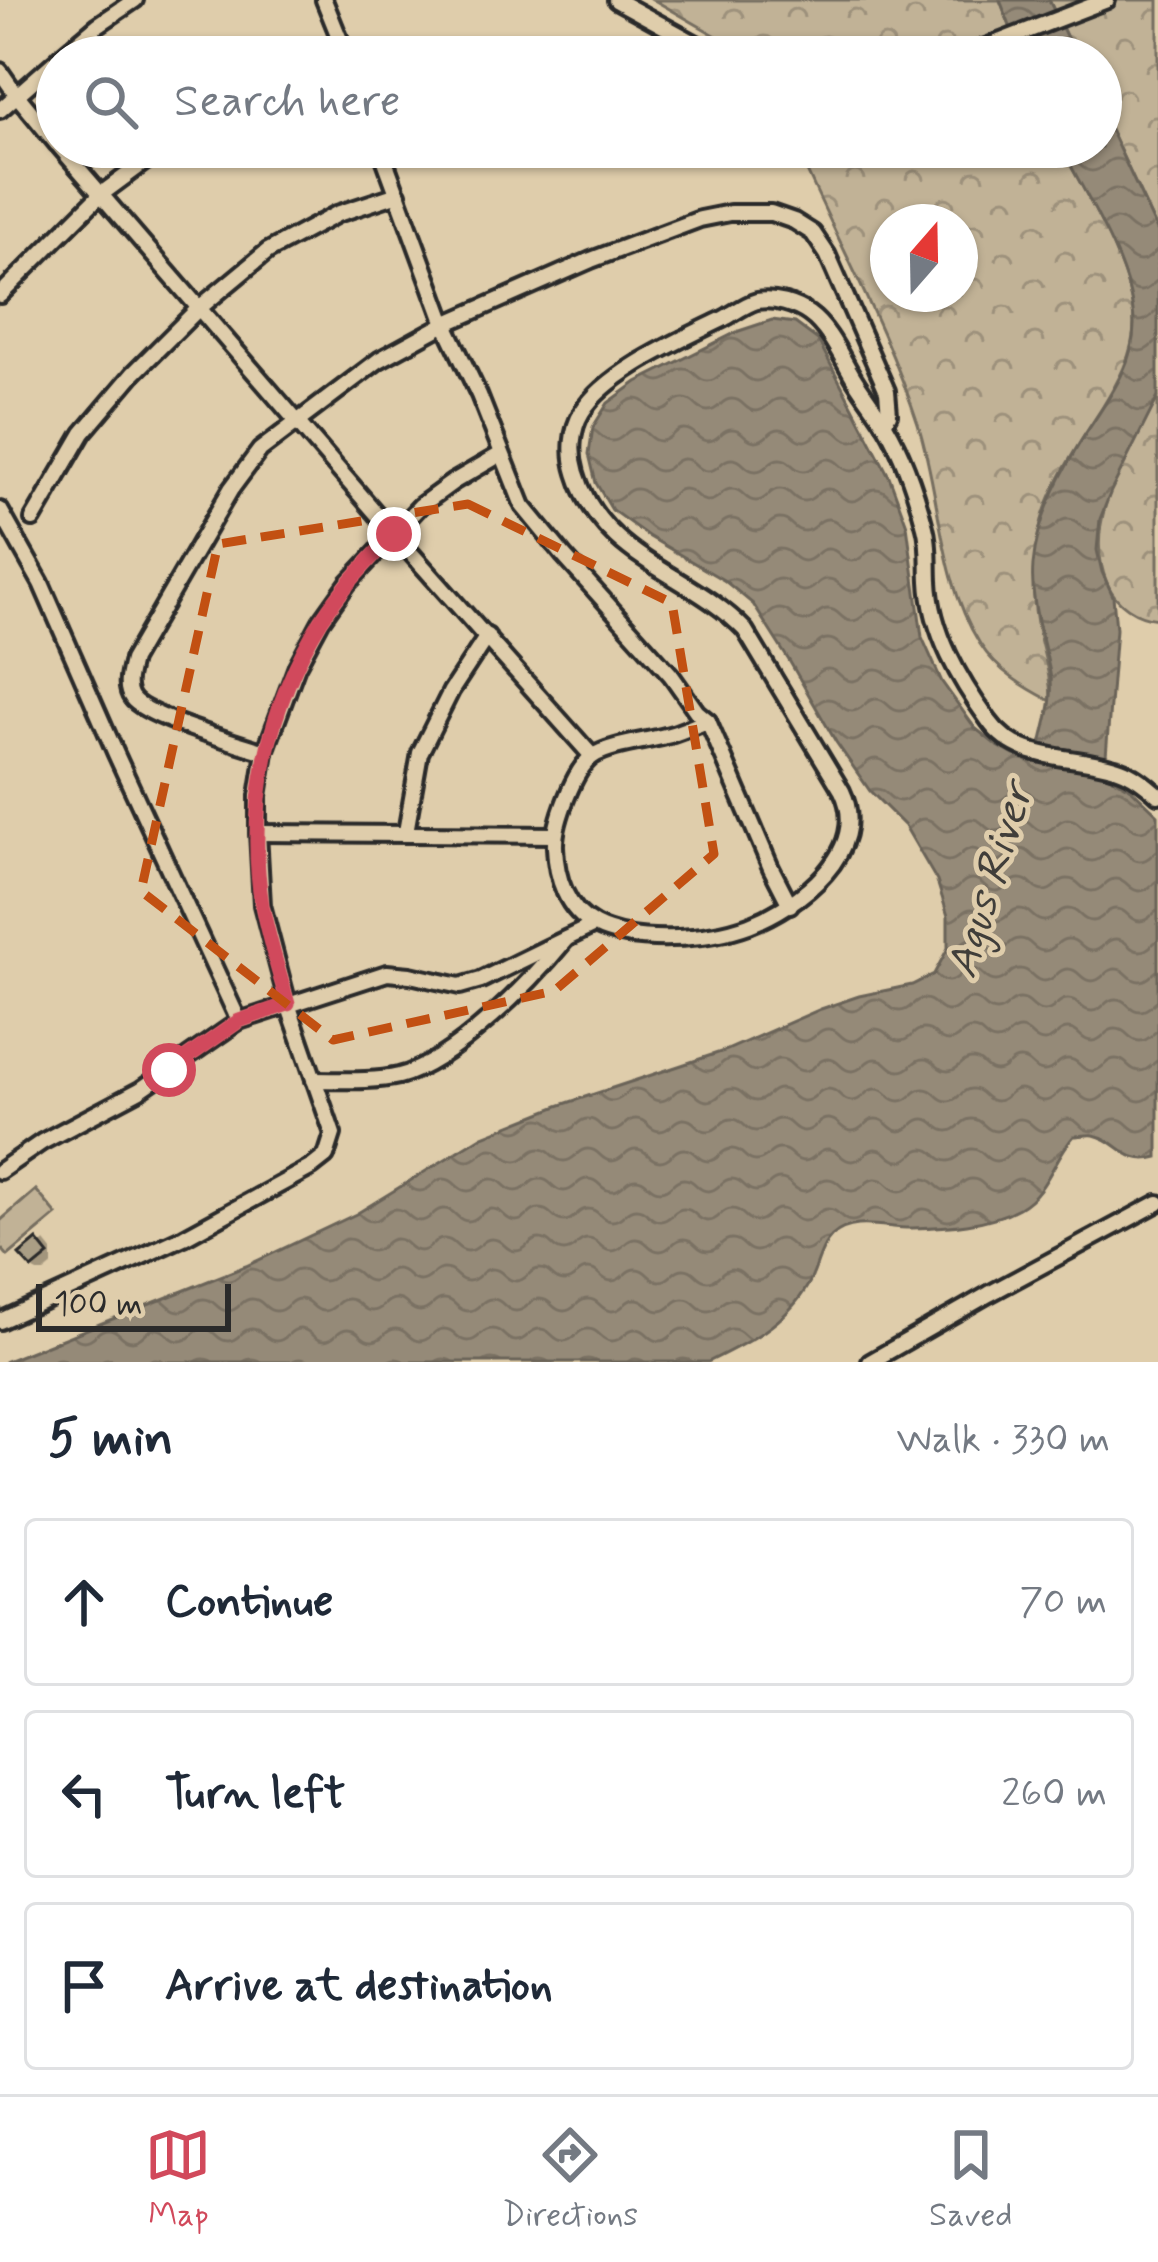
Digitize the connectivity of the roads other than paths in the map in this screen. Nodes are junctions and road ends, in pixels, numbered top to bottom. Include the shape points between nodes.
1 (135, 0) edge
2 (324, 0) edge
3 (616, 0) edge
4 (1107, 0) edge
5 (85, 36) edge
6 (339, 36) edge
7 (682, 36) edge
8 (1014, 36) edge
9 (0, 70) edge
10 (36, 77) edge
11 (16, 94) junction
12 (0, 110) edge
13 (36, 118) edge
14 (78, 168) edge
15 (136, 168) edge
16 (388, 168) edge
17 (100, 194) junction
18 (398, 194) junction
19 (0, 295) edge
20 (198, 309) junction
21 (445, 324) junction
22 (298, 422) junction
23 (884, 423) junction
24 (501, 454) junction
25 (0, 510) edge
26 (33, 519) dead end
27 (394, 534) junction
28 (487, 636) junction
29 (708, 721) junction
30 (265, 752) junction
31 (592, 756) junction
32 (1158, 795) edge
33 (406, 832) junction
34 (257, 833) junction
35 (554, 835) junction
36 (790, 905) junction
37 (594, 925) junction
38 (569, 935) junction
39 (288, 1004) junction
40 (239, 1021) junction
41 (314, 1080) junction
42 (0, 1171) edge
43 (1158, 1204) edge
44 (0, 1321) edge
45 (870, 1362) edge

1 - 5 street
2 - 6 street
3 - 7 street
4 - 8 street
9 - 11 street
10 - 11 street
11 - 12 street
11 - 13 street
14 - 17 street
15 - 17 street
16 - 18 street
17 - 19 street
17 - 20 street
18 - 20 street via 337,214 268,251
18 - 21 street
20 - 22 street
20 - 26 street via 83,433
21 - 22 street via 379,360
21 - 23 street via 700,219 771,213 813,233 827,254 887,391
21 - 24 street
22 - 27 street
22 - 30 street via 260,450 231,489 132,660 127,686 150,712
23 - 32 street via 925,526 928,584 948,654 998,734 1036,753 1110,766
23 - 36 street via 811,315 785,302 757,302 623,373 582,412 572,442 574,468 596,513 622,543 746,630 848,803 837,858
24 - 27 street via 420,506
24 - 29 street via 532,519
25 - 40 street
27 - 28 street
27 - 30 street via 321,621
28 - 31 street
28 - 33 street via 421,753
29 - 31 street
29 - 36 street
30 - 34 street
31 - 35 street
33 - 34 street
33 - 35 street
34 - 39 street via 262,904
35 - 37 street via 561,888
36 - 37 street via 746,926 683,938
37 - 38 street
38 - 39 street via 460,986 387,973
38 - 41 street via 440,1059 394,1077
39 - 40 street
39 - 41 street
40 - 42 street
41 - 44 street via 333,1134 312,1167 184,1237
43 - 45 street

